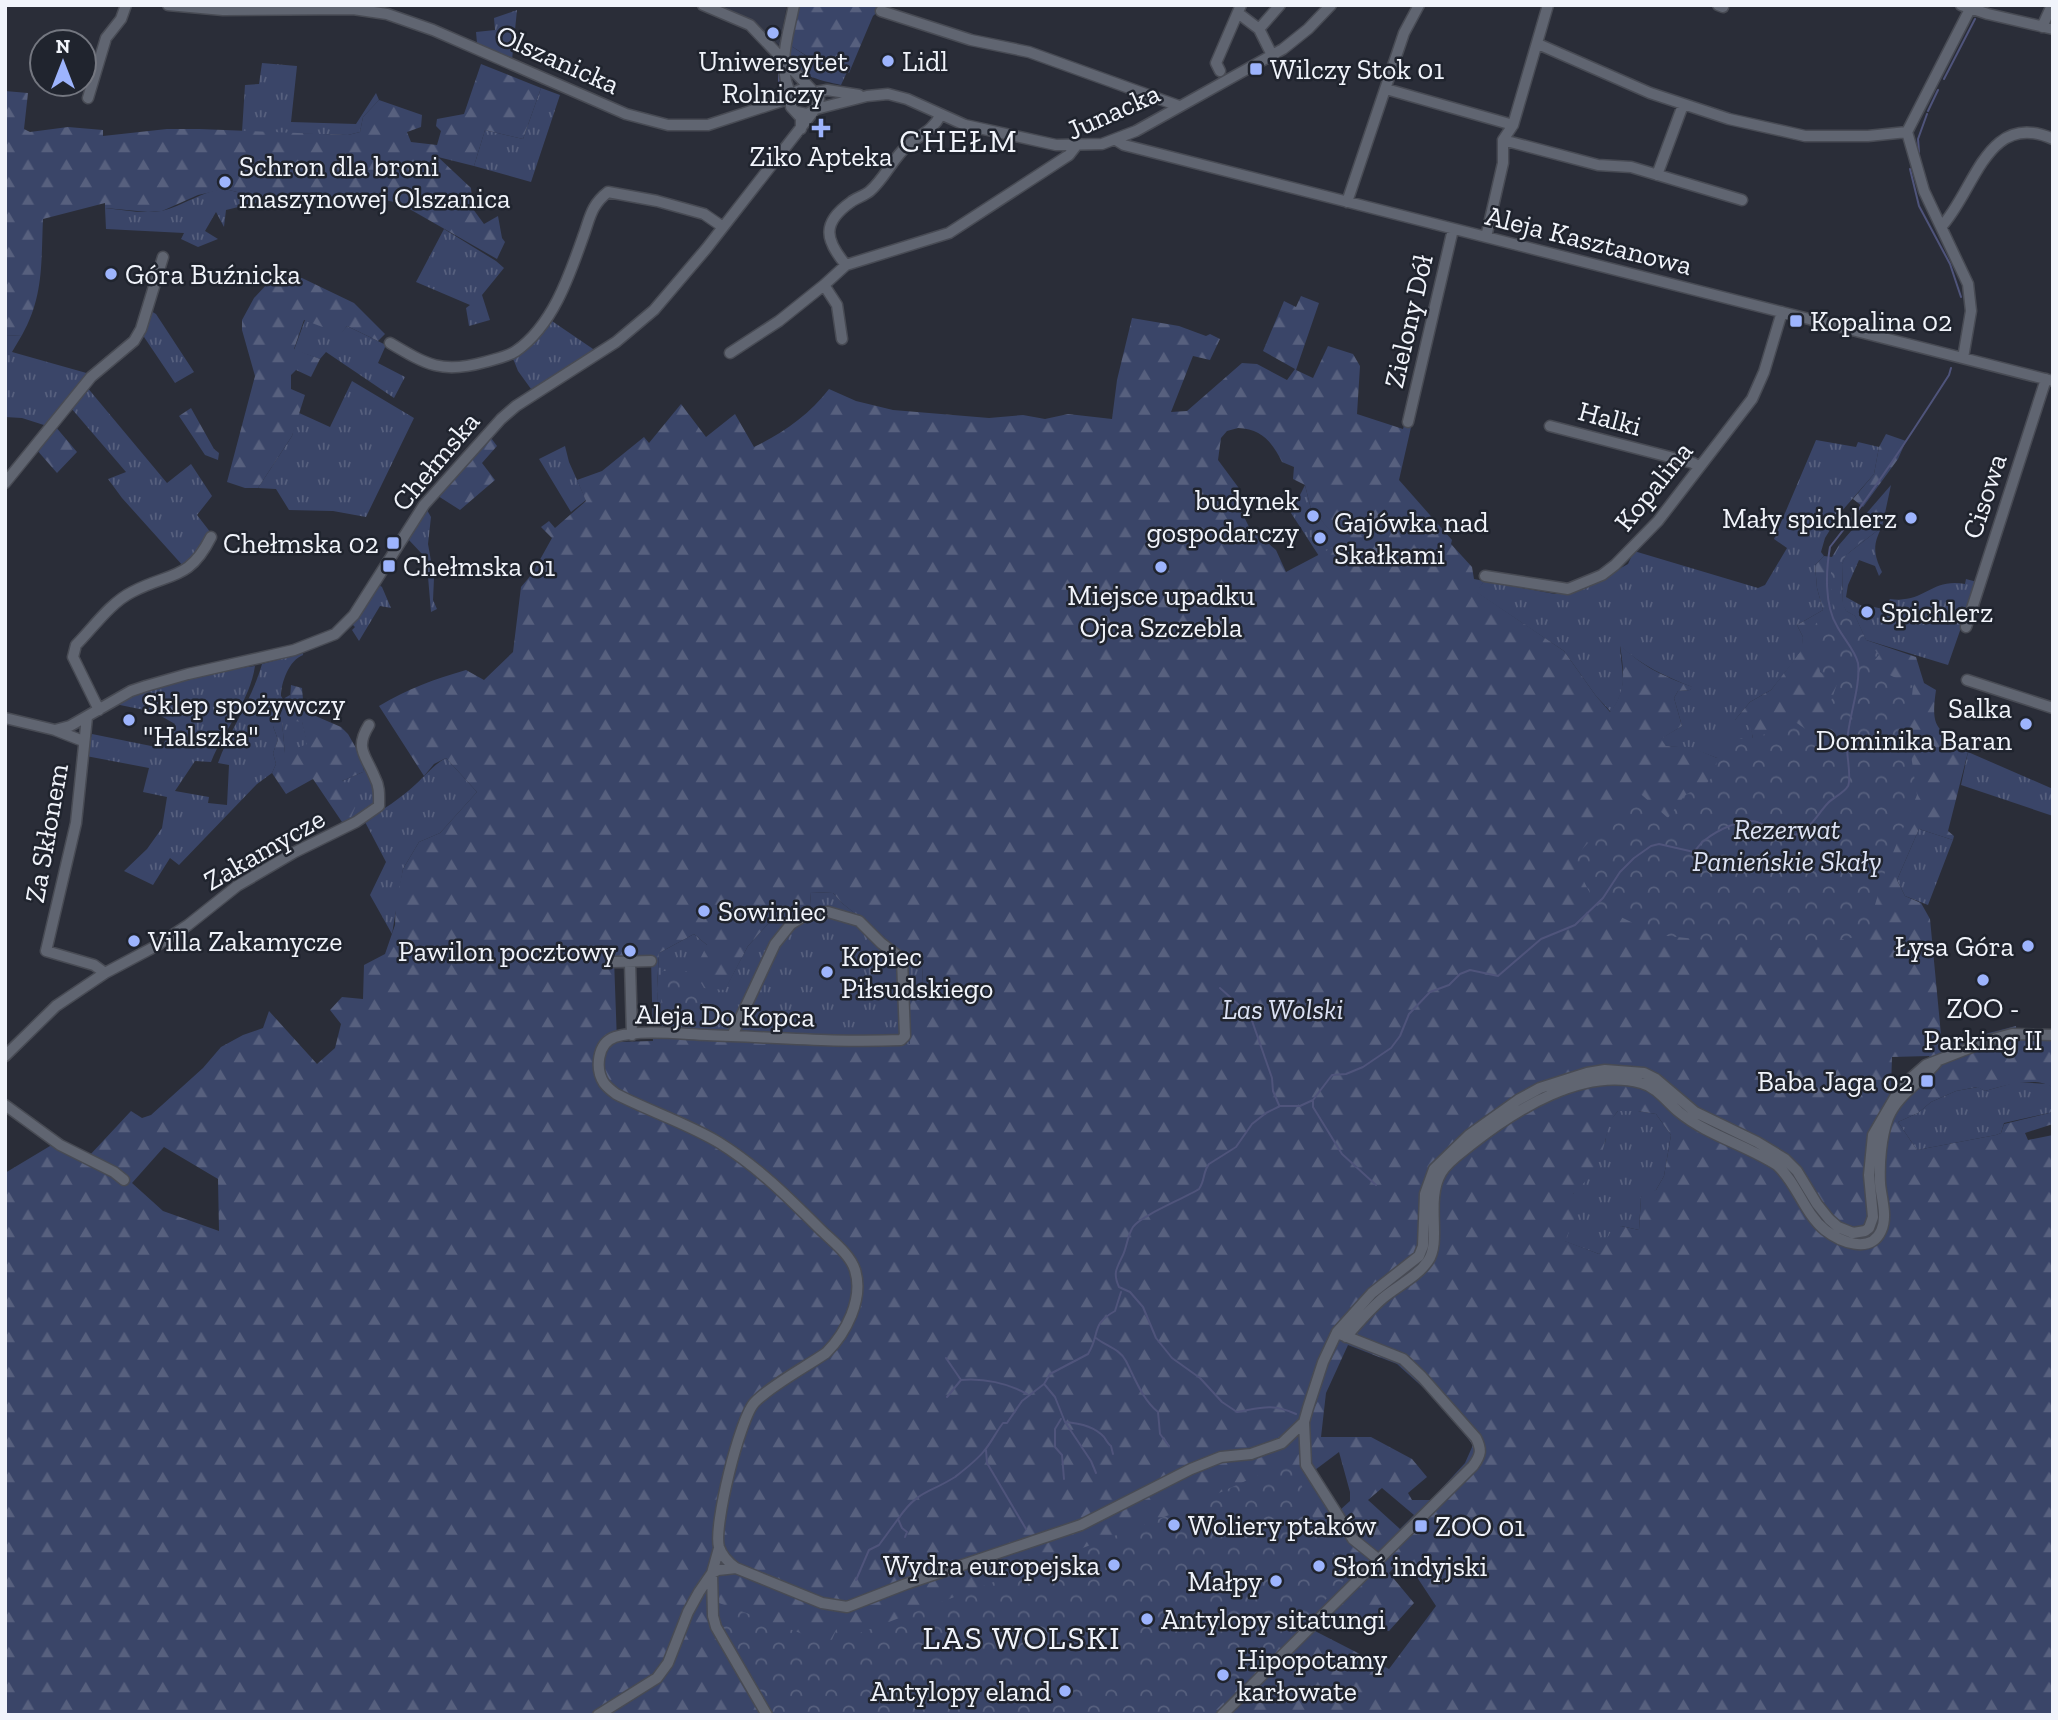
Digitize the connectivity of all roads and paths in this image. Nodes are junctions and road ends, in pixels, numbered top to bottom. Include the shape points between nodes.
1 (126, 5) edge
2 (168, 5) edge
3 (703, 5) edge
4 (794, 5) edge
5 (1280, 5) edge
6 (1331, 5) edge
7 (1419, 5) edge
8 (1548, 5) edge
9 (1966, 7) edge
10 (1240, 9) edge
11 (389, 10) edge
12 (881, 11) dead end
13 (2052, 13) edge
14 (2047, 28) edge
15 (1259, 29) junction
16 (1538, 44) junction
17 (1272, 55) junction
18 (783, 60) junction
19 (98, 65) edge
20 (1220, 71) dead end
21 (1386, 89) junction
22 (813, 90) junction
23 (867, 96) junction
24 (793, 103) junction
25 (1683, 105) junction
26 (1179, 106) junction
27 (814, 110) junction
28 (940, 116) junction
29 (1513, 125) junction
30 (801, 129) junction
31 (1907, 132) junction
32 (2053, 139) edge
33 (1116, 140) junction
34 (1503, 140) junction
35 (1076, 146) junction
36 (1657, 174) junction
37 (1742, 200) dead end
38 (1347, 202) junction
39 (723, 227) junction
40 (1941, 227) junction
41 (1453, 229) junction
42 (1486, 237) junction
43 (163, 257) dead end
44 (846, 265) junction
45 (824, 285) junction
46 (1782, 312) junction
47 (842, 340) dead end
48 (390, 343) dead end
49 (730, 353) dead end
50 (1963, 358) junction
51 (2049, 380) edge
52 (1408, 422) dead end
53 (1550, 426) dead end
54 (1699, 467) junction
55 (5, 483) edge
56 (211, 537) dead end
57 (1485, 576) dead end
58 (1966, 627) dead end
59 (1967, 680) dead end
60 (2053, 708) edge
61 (99, 710) junction
62 (87, 717) junction
63 (5, 718) edge
64 (369, 725) dead end
65 (55, 730) junction
66 (83, 741) junction
67 (881, 943) junction
68 (885, 960) dead end
69 (651, 961) dead end
70 (614, 962) dead end
71 (630, 963) junction
72 (105, 973) junction
73 (632, 1035) junction
74 (2053, 1035) edge
75 (732, 1036) junction
76 (5, 1056) edge
77 (5, 1105) edge
78 (124, 1180) dead end
79 (1341, 1335) junction
80 (1304, 1422) junction
81 (719, 1548) junction
82 (1379, 1560) junction
83 (736, 1568) junction
84 (712, 1573) junction
85 (606, 1713) edge
86 (766, 1715) edge
87 (1222, 1715) edge

1 - 19 street via 106,38
2 - 11 street, Olszanicka via 223,10
3 - 18 street via 750,25
4 - 18 street
5 - 15 street
6 - 17 street, Junacka via 1298,38
7 - 21 street
8 - 16 street
9 - 14 street
9 - 31 street
10 - 15 street
10 - 20 street via 1216,63
11 - 24 street, Olszanicka via 652,123 708,125
12 - 26 street via 971,40 1041,56
13 - 14 street
15 - 17 street
16 - 25 street
16 - 29 street
17 - 26 street, Junacka
18 - 22 street
18 - 24 street
21 - 29 street
21 - 38 street
22 - 23 street
22 - 24 street via 800,90
22 - 27 street via 819,99
23 - 27 street
23 - 28 street via 895,95
24 - 27 street via 803,114
24 - 30 street
25 - 31 street via 1805,136
25 - 36 street
26 - 33 street, Junacka
27 - 30 street, Chełmska
28 - 35 street
28 - 44 street via 869,192 834,217 828,231 832,249
29 - 34 street
30 - 39 street, Chełmska
31 - 40 street via 1916,170
32 - 40 street via 2029,132 2005,137 1992,148
33 - 35 street, Junacka
33 - 38 street, Aleja Kasztanowa
34 - 36 street via 1598,165
34 - 42 street via 1503,163
35 - 44 street, Junacka via 949,233
36 - 37 street
38 - 41 street, Aleja Kasztanowa
39 - 48 street via 704,214 608,192 596,201 551,311 515,352 472,366 443,368 424,363
39 - 61 street, Chełmska via 641,322 500,419 424,505 362,604 335,634 294,650 166,679 131,691
40 - 50 street via 1968,284 1971,311
41 - 42 street, Aleja Kasztanowa
41 - 52 street, Zielony Dół
42 - 46 street, Aleja Kasztanowa
43 - 55 street via 134,341 91,377
44 - 45 street, Junacka
45 - 47 street via 837,305
45 - 49 street, Junacka
46 - 50 street, Aleja Kasztanowa
46 - 54 street, Kopalina via 1756,392
50 - 51 street, Aleja Kasztanowa
51 - 58 street, Cisowa
53 - 54 street, Halki
54 - 57 street, Kopalina via 1658,521 1602,575 1568,589
56 - 61 street via 195,563 182,573 130,592 76,645 73,657
59 - 60 street
61 - 62 street, Chełmska
62 - 65 street, Chełmska
62 - 66 street, Za Skłonem
63 - 65 street, Za Skłonem
64 - 72 street, Zakamycze via 362,736 362,750 377,780 379,806 262,870 156,946
65 - 66 street, Za Skłonem
66 - 72 street, Za Skłonem via 76,823 46,951 94,965
67 - 68 street
67 - 75 street via 859,921 838,913 819,912 798,920 772,950
67 - 75 street, Aleja Do Kopca via 902,959 905,1036 901,1040
69 - 71 street
70 - 71 street
71 - 73 street
72 - 76 street, Zakamycze via 56,1006
73 - 75 street, Aleja Do Kopca
73 - 81 street, Aleja Do Kopca via 617,1036 603,1048 598,1058 604,1084 746,1160 838,1247 854,1269 857,1284 850,1316 834,1344 749,1409 726,1486
74 - 79 street via 2012,1034 1941,1060 1897,1102 1887,1122 1880,1177 1881,1231 1864,1244 1838,1238 1797,1171 1784,1159 1695,1112 1644,1073 1587,1073 1524,1095 1439,1163 1425,1194 1419,1256 1372,1293
77 - 78 street via 60,1145
79 - 80 street via 1323,1362
79 - 82 street via 1403,1359 1481,1448 1473,1465
80 - 82 street via 1306,1465 1353,1539
80 - 83 street via 1282,1443 1191,1469 1081,1525 847,1608 822,1604
81 - 83 street
81 - 84 street, Aleja Do Kopca
82 - 87 street
83 - 84 street
84 - 85 street via 657,1678
84 - 86 street via 716,1627

